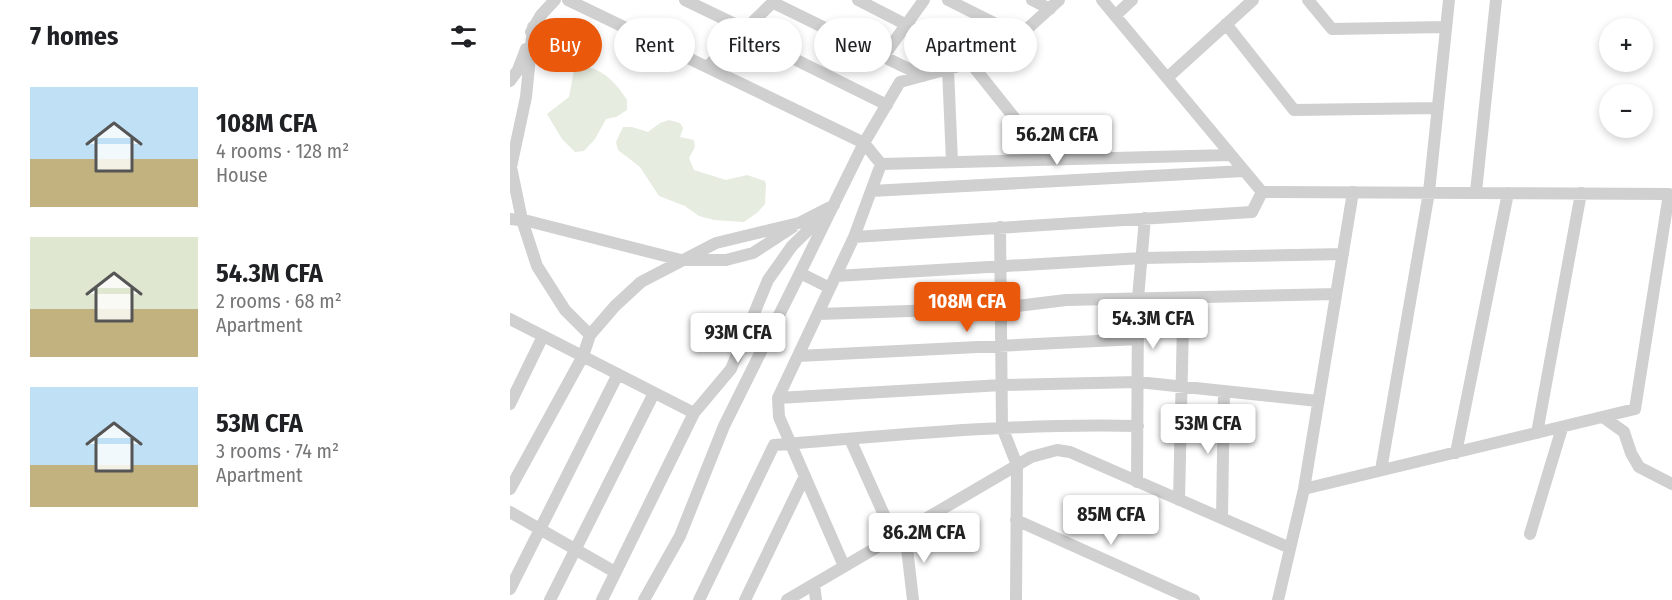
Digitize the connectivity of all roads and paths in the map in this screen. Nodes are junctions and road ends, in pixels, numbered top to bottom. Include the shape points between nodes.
1 (555, 0) edge
2 (685, 0) edge
3 (858, 0) edge
4 (924, 0) edge
5 (948, 0) edge
6 (1032, 0) edge
7 (1102, 0) edge
8 (1132, 0) edge
9 (1253, 0) edge
10 (1308, 0) edge
11 (1449, 0) edge
12 (1496, 0) edge
13 (573, 1) edge
14 (774, 1) edge
15 (1055, 4) edge
16 (1115, 16) junction
17 (540, 18) edge
18 (719, 18) edge
19 (756, 18) edge
20 (911, 18) edge
21 (984, 18) edge
22 (1037, 19) edge
23 (814, 21) edge
24 (904, 24) edge
25 (1226, 24) junction
26 (1446, 27) junction
27 (904, 28) edge
28 (528, 42) edge
29 (892, 45) edge
30 (802, 61) edge
31 (892, 61) edge
32 (707, 67) edge
33 (528, 72) edge
34 (717, 72) edge
35 (937, 72) edge
36 (948, 72) edge
37 (980, 72) edge
38 (922, 76) junction
39 (1167, 78) junction
40 (510, 81) edge
41 (887, 105) junction
42 (1438, 108) junction
43 (864, 143) junction
44 (1230, 154) junction
45 (1048, 160) junction
46 (952, 162) junction
47 (881, 165) junction
48 (1244, 171) junction
49 (871, 191) junction
50 (1262, 192) junction
51 (1353, 192) junction
52 (1429, 192) junction
53 (1476, 192) junction
54 (1508, 193) junction
55 (1581, 193) junction
56 (834, 204) junction
57 (1145, 218) junction
58 (516, 220) edge
59 (799, 223) junction
60 (1000, 227) junction
61 (854, 237) junction
62 (1343, 254) junction
63 (1142, 258) junction
64 (681, 261) junction
65 (1000, 267) junction
66 (800, 273) junction
67 (836, 276) junction
68 (830, 288) junction
69 (1336, 294) junction
70 (1138, 298) junction
71 (1001, 308) junction
72 (818, 314) junction
73 (510, 319) edge
74 (1183, 324) dead end
75 (590, 335) junction
76 (543, 336) junction
77 (1138, 339) junction
78 (1001, 346) junction
79 (583, 356) junction
80 (798, 356) junction
81 (618, 374) junction
82 (1138, 382) junction
83 (1002, 385) junction
84 (1181, 387) junction
85 (1224, 391) junction
86 (654, 393) junction
87 (778, 398) junction
88 (1318, 401) junction
89 (510, 404) edge
90 (694, 413) junction
91 (1603, 417) junction
92 (1138, 426) junction
93 (1002, 427) junction
94 (1562, 428) junction
95 (1538, 434) junction
96 (850, 439) junction
97 (791, 444) junction
98 (1456, 453) junction
99 (1017, 465) junction
100 (1381, 470) junction
101 (805, 476) junction
102 (1137, 482) junction
103 (1672, 484) edge
104 (510, 489) edge
105 (1304, 489) junction
106 (1179, 500) junction
107 (510, 512) edge
108 (1222, 518) junction
109 (1016, 520) junction
110 (540, 529) junction
111 (899, 534) junction
112 (1530, 534) dead end
113 (1290, 548) junction
114 (576, 549) junction
115 (844, 566) junction
116 (615, 572) junction
117 (814, 584) junction
118 (510, 589) edge
119 (550, 600) edge
120 (602, 600) edge
121 (644, 600) edge
122 (699, 600) edge
123 (745, 600) edge
124 (787, 600) edge
125 (816, 600) edge
126 (912, 600) edge
127 (1016, 600) edge
128 (1194, 600) edge
129 (1278, 600) edge

1 - 17 street
2 - 18 street
3 - 24 street
4 - 20 street
5 - 21 street
6 - 15 street
7 - 16 street
8 - 16 street
9 - 25 street
10 - 26 street via 1332,29
11 - 26 street
12 - 53 street
13 - 32 street
14 - 19 street
14 - 23 street
15 - 22 street
16 - 39 street
25 - 39 street
25 - 42 street via 1294,110
26 - 42 street
27 - 29 street
28 - 40 street via 519,70
30 - 41 street
31 - 38 street
33 - 58 street via 511,166
34 - 43 street
35 - 38 street
36 - 46 street
37 - 45 street
38 - 41 street via 900,82
39 - 44 street
41 - 43 street
42 - 52 street
43 - 47 street
43 - 56 street
44 - 45 street
44 - 48 street
45 - 46 street
46 - 47 street
47 - 49 street
48 - 49 street
48 - 50 street
49 - 61 street
50 - 51 street
50 - 57 street via 1252,212
51 - 52 street
51 - 62 street
52 - 53 street
52 - 100 street
53 - 54 street
54 - 55 street
54 - 98 street
55 - 91 street via 1668,194 1635,409
55 - 95 street
56 - 59 street
56 - 66 street
56 - 90 street via 792,246 768,280 731,369
57 - 60 street
57 - 63 street
58 - 64 street
58 - 75 street via 537,266 565,310
59 - 64 street via 716,243
59 - 64 street via 753,253 726,260
60 - 61 street
60 - 65 street
61 - 67 street
62 - 63 street
62 - 69 street
63 - 65 street
63 - 70 street
64 - 75 street via 641,282
65 - 67 street
65 - 71 street
66 - 68 street
66 - 121 street via 724,426 680,536
67 - 68 street
68 - 72 street
69 - 70 street
69 - 88 street
70 - 71 street via 1066,300
70 - 77 street
71 - 72 street
71 - 78 street
72 - 80 street
73 - 76 street
74 - 84 street
75 - 79 street
76 - 79 street
76 - 89 street
77 - 78 street
77 - 82 street
78 - 80 street
78 - 83 street
79 - 81 street
79 - 104 street
80 - 87 street
81 - 86 street
81 - 110 street
82 - 83 street
82 - 84 street
82 - 92 street
83 - 87 street
83 - 93 street
84 - 85 street
84 - 106 street
85 - 88 street
85 - 108 street
86 - 90 street
86 - 114 street
87 - 97 street via 779,417
88 - 105 street
90 - 116 street
91 - 94 street
91 - 103 street via 1624,432 1639,467
92 - 93 street
92 - 102 street
93 - 96 street
93 - 99 street
94 - 95 street
94 - 112 street
95 - 98 street
96 - 97 street
96 - 111 street
97 - 101 street
97 - 122 street via 774,445
98 - 100 street
99 - 102 street via 1057,450
99 - 109 street
99 - 111 street
100 - 105 street
101 - 115 street
101 - 123 street
102 - 106 street
105 - 113 street
106 - 108 street
107 - 110 street
108 - 113 street
109 - 127 street
109 - 128 street
110 - 114 street
110 - 118 street
111 - 115 street
111 - 126 street
113 - 129 street
114 - 116 street
114 - 119 street
115 - 117 street
116 - 120 street
117 - 124 street
117 - 125 street

